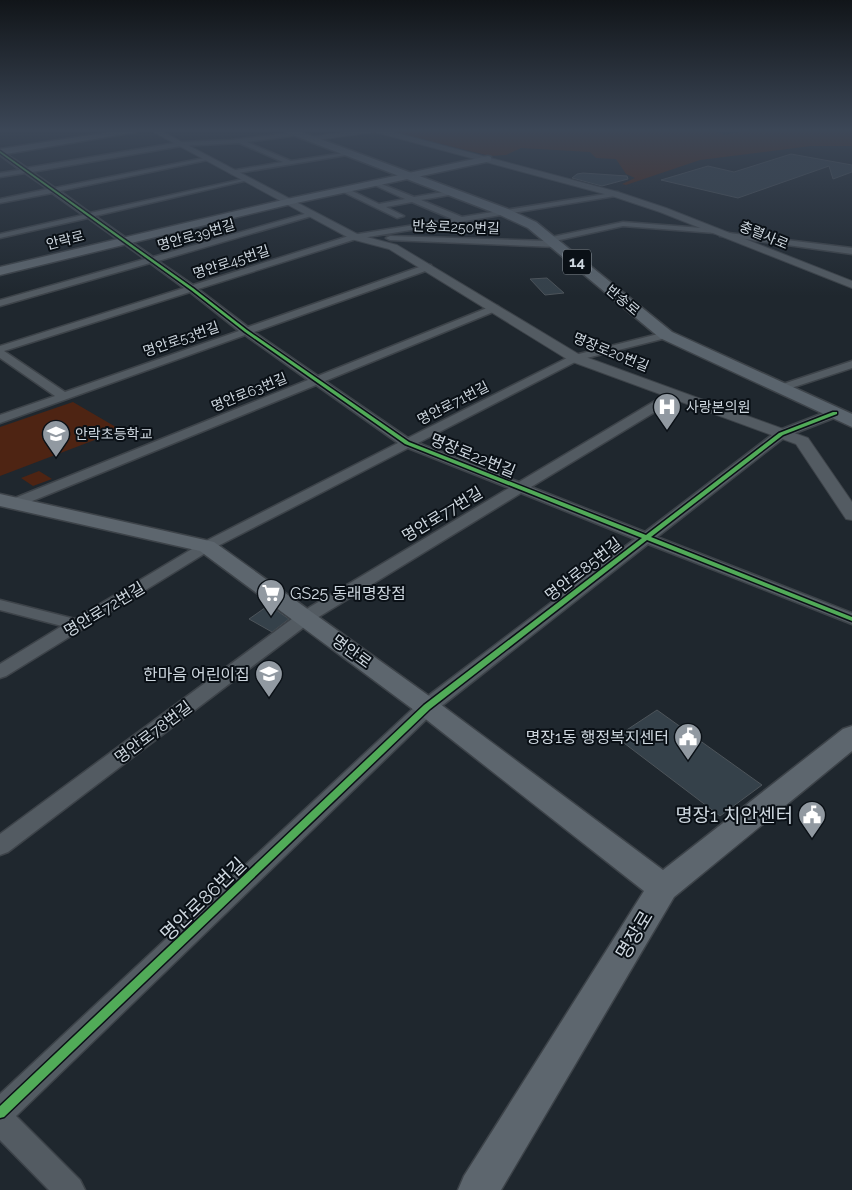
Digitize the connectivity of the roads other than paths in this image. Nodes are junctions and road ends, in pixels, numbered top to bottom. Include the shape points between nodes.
1 (47, 186) edge
2 (75, 186) edge
3 (222, 186) edge
4 (256, 186) edge
5 (363, 186) edge
6 (380, 186) edge
7 (435, 186) edge
8 (584, 186) edge
9 (53, 190) junction
10 (343, 190) junction
11 (452, 192) junction
12 (615, 194) junction
13 (413, 200) junction
14 (0, 201) edge
15 (287, 202) junction
16 (378, 206) junction
17 (504, 212) junction
18 (311, 215) junction
19 (89, 216) junction
20 (400, 216) dead end
21 (460, 219) junction
22 (719, 232) junction
23 (0, 236) edge
24 (356, 237) junction
25 (124, 241) junction
26 (553, 242) junction
27 (852, 251) edge
28 (150, 260) junction
29 (428, 267) junction
30 (0, 272) edge
31 (852, 285) edge
32 (192, 289) junction
33 (0, 303) edge
34 (495, 308) junction
35 (246, 331) junction
36 (666, 335) junction
37 (0, 351) edge
38 (575, 358) junction
39 (852, 364) edge
40 (317, 380) junction
41 (781, 388) junction
42 (674, 395) junction
43 (63, 396) junction
44 (835, 413) junction
45 (0, 419) edge
46 (852, 421) edge
47 (782, 434) junction
48 (407, 443) junction
49 (519, 488) junction
50 (7, 502) edge
51 (852, 515) edge
52 (645, 539) junction
53 (207, 546) junction
54 (0, 605) edge
55 (306, 617) junction
56 (852, 619) edge
57 (77, 625) junction
58 (0, 672) edge
59 (427, 706) junction
60 (852, 736) edge
61 (0, 846) edge
62 (663, 888) junction
63 (0, 1113) edge
64 (0, 1120) edge
65 (70, 1190) edge
66 (478, 1190) edge

1 - 9 street
2 - 9 street
3 - 19 street
4 - 15 street, 명장로20번길
5 - 10 main road, 안락로
6 - 13 street
7 - 11 main road, 반송로 / 14
8 - 12 street, 충렬사로
9 - 14 street
9 - 19 street
10 - 15 main road, 안락로
10 - 16 street
11 - 13 street
11 - 17 main road, 반송로 / 14
12 - 17 street
12 - 22 street, 충렬사로
13 - 16 street
13 - 21 street
15 - 18 street, 명장로20번길
15 - 25 main road, 안락로
16 - 20 street
17 - 21 street
17 - 26 main road, 반송로 / 14 via 532,225
18 - 24 street, 명장로20번길
18 - 28 street, 명안로39번길
19 - 23 street
19 - 25 street
21 - 24 street
22 - 26 street, 반송로250번길 via 623,224
22 - 27 street, 반송로250번길
22 - 31 street, 충렬사로
24 - 26 street, 반송로250번길
24 - 29 street, 명장로20번길 via 393,247
24 - 32 street, 명안로45번길
25 - 28 street, 명장로22번길
25 - 30 main road, 안락로
26 - 36 main road, 반송로 / 14
28 - 32 street, 명장로22번길
28 - 33 street, 명안로39번길
29 - 34 street, 명장로20번길
29 - 35 street, 명안로53번길
32 - 35 street, 명장로22번길
32 - 37 street, 명안로45번길
34 - 38 street, 명장로20번길
34 - 40 street, 명안로63번길
35 - 40 street, 명장로22번길
35 - 43 street, 명안로53번길
36 - 38 street, 명안로71번길
36 - 41 main road, 반송로 / 14
37 - 43 street
38 - 42 street, 명장로20번길
38 - 48 street, 명안로71번길
39 - 41 street
40 - 48 street, 명장로22번길
40 - 50 street, 명안로63번길
41 - 44 main road, 반송로 / 14
42 - 47 street, 명장로20번길
42 - 49 street, 명안로77번길
43 - 45 street, 명안로53번길
44 - 46 main road, 반송로 / 14
44 - 47 street, 명안로85번길
47 - 51 street, 명장로20번길 via 802,441
47 - 52 street, 명안로85번길
48 - 49 street, 명장로22번길
48 - 53 street, 명안로71번길
49 - 52 street, 명장로22번길
49 - 55 street, 명안로77번길
50 - 53 main road, 명안로
52 - 56 street, 명장로22번길
52 - 59 street, 명안로85번길
53 - 55 main road, 명안로
53 - 57 street, 명안로72번길
54 - 57 street
55 - 59 main road, 명안로
55 - 61 street, 명안로78번길
57 - 58 street, 명안로72번길
59 - 62 main road, 명안로
59 - 63 street, 명안로86번길
60 - 62 main road, 명장로
62 - 66 main road, 명장로
64 - 65 street

